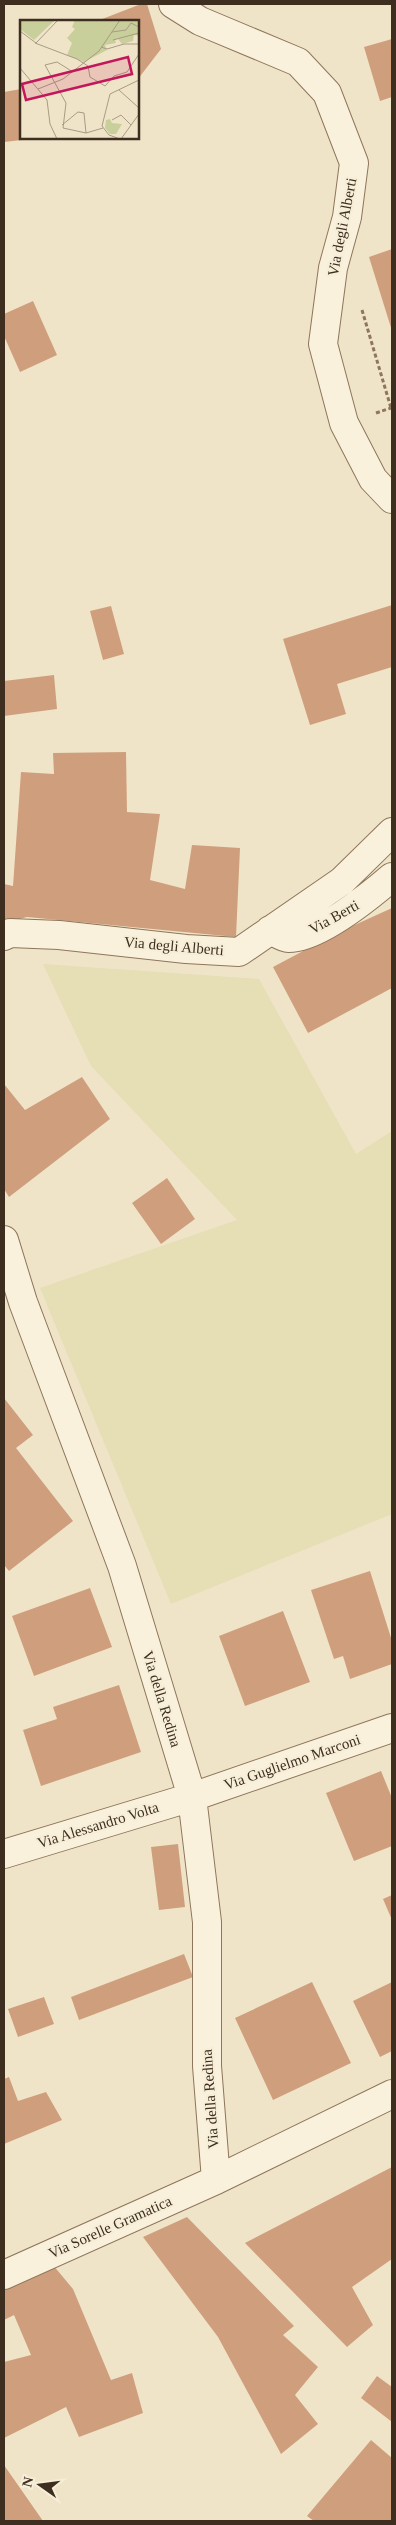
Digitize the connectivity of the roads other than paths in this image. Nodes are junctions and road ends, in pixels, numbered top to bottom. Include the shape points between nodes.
1 (173, 4) edge
2 (392, 499) edge
3 (392, 832) edge
4 (392, 877) edge
5 (270, 930) junction
6 (4, 936) edge
7 (4, 1240) edge
8 (13, 1307) edge
9 (392, 1728) edge
10 (192, 1797) junction
11 (4, 1854) edge
12 (384, 2097) edge
13 (216, 2180) junction
14 (4, 2275) edge

1 - 2 street, Via degli Alberti via 200,21 298,62 327,93 354,163 347,216 333,268 323,344 344,423 374,479
3 - 5 street, Via degli Alberti via 342,881
4 - 5 street, Via Berti via 361,903 313,932 288,938
5 - 6 street, Via degli Alberti via 239,952 60,935 10,933
7 - 8 street, Via della Redina
8 - 10 street, Via della Redina via 122,1566
9 - 10 street, Via Guglielmo Marconi
10 - 11 street, Via Alessandro Volta
10 - 13 street, Via della Redina via 206,1922 207,2066
12 - 13 street, Via Sorelle Gramatica
13 - 14 street, Via Sorelle Gramatica

